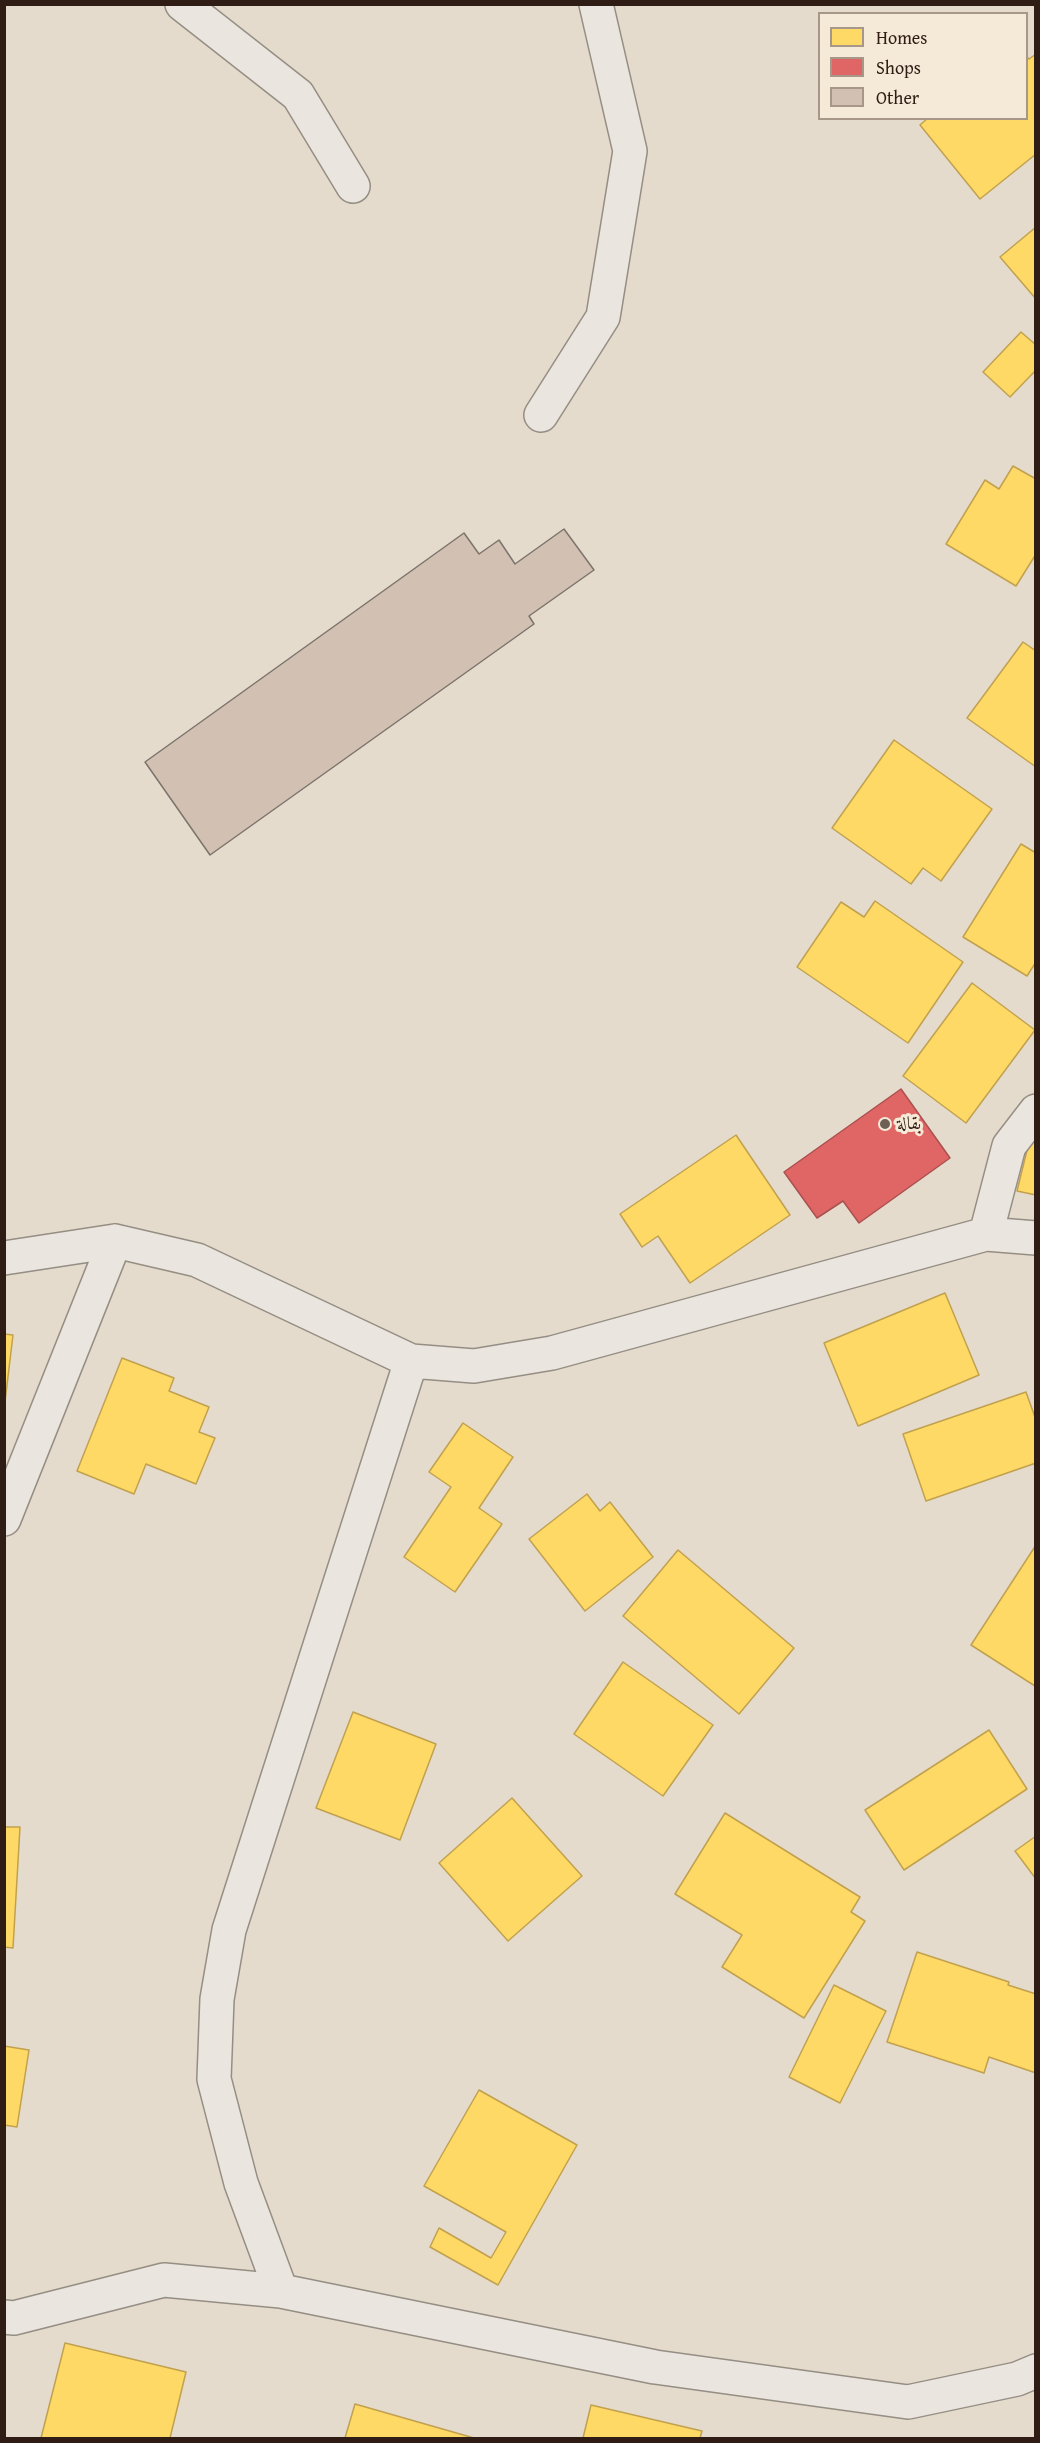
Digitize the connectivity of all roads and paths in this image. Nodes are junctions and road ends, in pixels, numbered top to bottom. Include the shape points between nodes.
1 (182, 4) edge
2 (596, 4) edge
3 (353, 186) dead end
4 (542, 415) dead end
5 (1035, 1112) edge
6 (986, 1234) junction
7 (1035, 1238) edge
8 (115, 1241) junction
9 (4, 1258) edge
10 (411, 1361) junction
11 (4, 1519) edge
12 (281, 2291) junction
13 (4, 2317) edge
14 (1035, 2372) edge

1 - 3 street via 298,95
2 - 4 street via 630,152 603,317
5 - 6 street via 1009,1146
6 - 7 street
6 - 10 street via 552,1353 474,1366
8 - 9 street
8 - 10 street via 197,1260
8 - 11 street
10 - 12 street via 229,1930 217,1999 214,2079 241,2183
12 - 13 street via 164,2280 14,2318
12 - 14 street via 655,2367 908,2402

